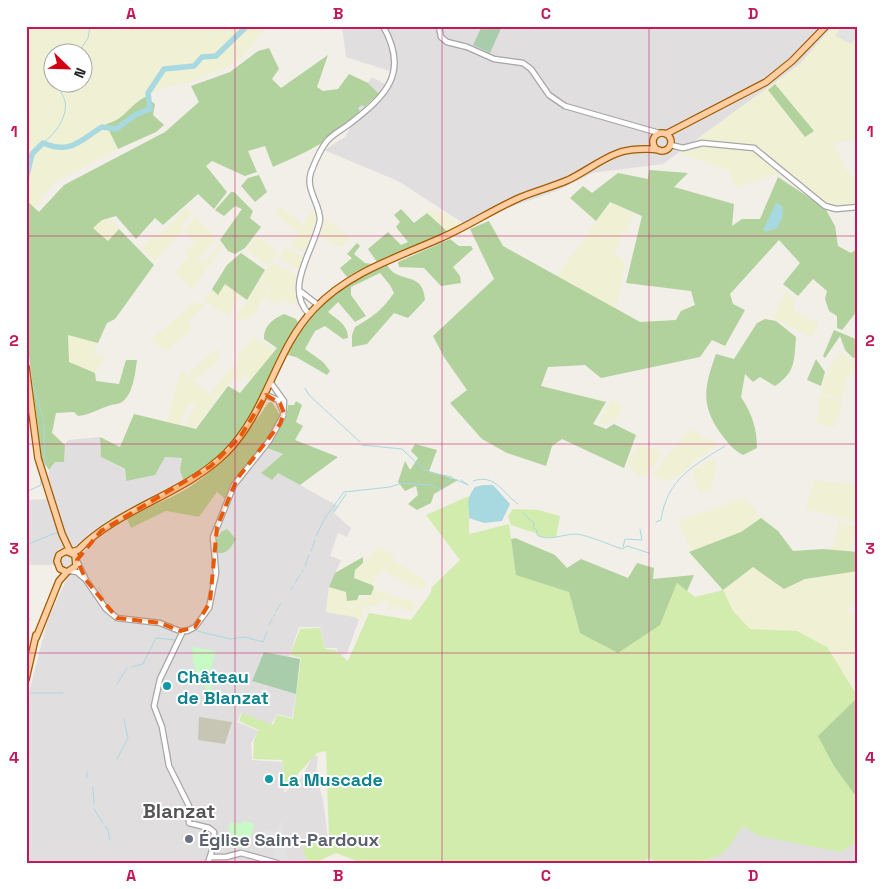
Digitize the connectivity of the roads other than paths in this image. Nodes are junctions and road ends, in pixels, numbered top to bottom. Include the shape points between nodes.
1 (383, 26) edge
2 (439, 26) edge
3 (826, 26) edge
4 (668, 135) junction
5 (656, 137) junction
6 (671, 145) junction
7 (659, 150) junction
8 (644, 151) junction
9 (858, 207) edge
10 (299, 287) junction
11 (318, 305) junction
12 (309, 314) junction
13 (26, 367) edge
14 (272, 383) junction
15 (266, 395) junction
16 (284, 413) junction
17 (101, 530) junction
18 (62, 534) junction
19 (70, 552) junction
20 (61, 553) junction
21 (77, 560) junction
22 (59, 568) junction
23 (68, 571) junction
24 (86, 580) junction
25 (183, 631) junction
26 (36, 638) junction
27 (26, 680) edge
28 (210, 857) junction
29 (208, 863) edge
30 (277, 863) edge

1 - 10 street via 394,46 394,74 380,96 326,142 314,166 310,188 320,220
2 - 5 street via 440,35 446,41 494,59 523,63 549,95 565,106 637,127
3 - 4 main road via 766,82
4 - 5 main road
4 - 6 main road
5 - 7 main road
5 - 8 main road via 652,146
6 - 7 main road via 666,150
6 - 9 street via 683,148 702,143 750,147 766,156 825,206 836,209
7 - 8 main road
8 - 11 main road via 624,151 610,156 590,170 519,198 447,236 370,268 348,280
10 - 11 street via 304,296
10 - 12 street via 302,304
11 - 12 main road
12 - 14 main road via 289,343
13 - 18 main road via 35,446
14 - 15 main road
14 - 16 street via 284,401
15 - 16 street via 278,400
15 - 17 main road via 240,437 211,466
16 - 25 street via 269,441 234,485 213,537 216,573 209,608 195,627
17 - 19 main road via 78,550
17 - 21 main road
18 - 19 main road
18 - 20 main road
19 - 20 main road
19 - 21 main road
20 - 22 main road via 56,561
21 - 23 main road via 76,566
21 - 24 street
22 - 23 main road
22 - 26 main road
23 - 24 street via 77,572
23 - 26 main road via 57,585
24 - 25 street via 116,618 160,623
25 - 28 street via 170,655 154,709 162,727 169,766 190,809 189,823 214,832
26 - 27 main road
28 - 29 street
28 - 30 street via 241,853

